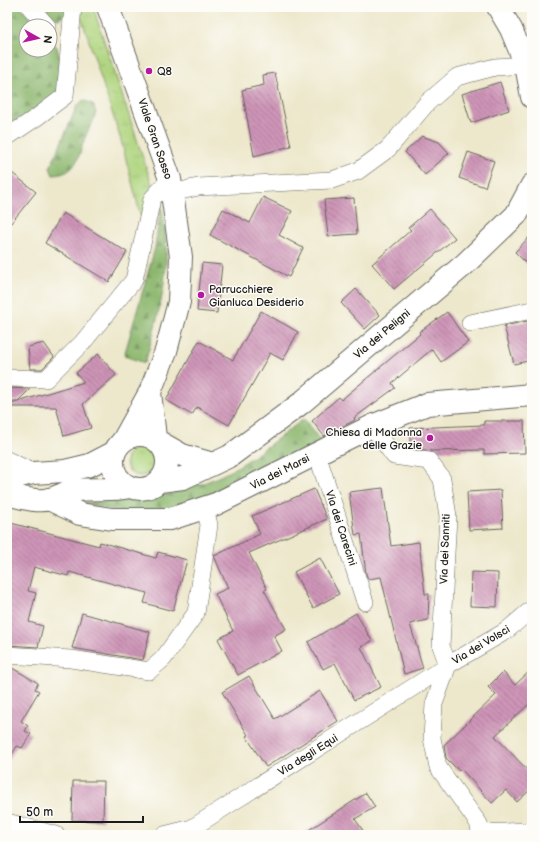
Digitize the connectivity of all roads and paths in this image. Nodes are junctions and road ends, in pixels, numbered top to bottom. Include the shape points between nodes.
1 (30, 7) edge
2 (73, 7) edge
3 (108, 7) edge
4 (498, 7) edge
5 (40, 18) edge
6 (58, 34) edge
7 (70, 36) junction
8 (526, 65) junction
9 (532, 97) edge
10 (7, 137) edge
11 (532, 185) edge
12 (171, 186) junction
13 (532, 310) edge
14 (470, 323) dead end
15 (7, 378) edge
16 (150, 392) junction
17 (532, 395) edge
18 (372, 426) junction
19 (158, 440) junction
20 (119, 446) junction
21 (317, 454) junction
22 (7, 460) edge
23 (213, 464) junction
24 (17, 477) edge
25 (160, 481) junction
26 (130, 488) junction
27 (17, 496) edge
28 (49, 499) junction
29 (205, 508) junction
30 (365, 602) dead end
31 (532, 609) edge
32 (7, 655) edge
33 (448, 665) junction
34 (7, 822) edge
35 (532, 831) edge
36 (480, 834) edge
37 (56, 835) edge
38 (164, 835) edge

1 - 5 street
2 - 7 street
3 - 12 main road, Viale Gran Sasso
4 - 8 main road via 511,29
6 - 7 street
7 - 10 street via 65,96
8 - 9 main road
8 - 12 street via 495,67 457,77 427,103 388,149 358,171 332,180 198,187
11 - 23 main road, Via dei Peligni via 516,215 465,264 300,404 230,456
12 - 15 street via 152,199 134,280 83,342 46,378
12 - 16 main road, Viale Gran Sasso via 181,257 179,302 166,351
13 - 14 street
16 - 19 main road, Viale Gran Sasso
16 - 20 main road, Viale Gran Sasso
17 - 18 main road, Via dei Marsi via 427,404
18 - 21 main road, Via dei Marsi
18 - 33 street, Via dei Sanniti via 394,456 429,461 442,480 448,516 441,646
19 - 20 main road via 139,434
19 - 23 main road via 182,455
19 - 25 main road via 168,458 166,470
20 - 24 main road via 90,465
20 - 26 main road via 113,464 117,477
21 - 29 main road, Via dei Marsi
21 - 30 street, Via dei Carecini
22 - 24 street via 24,468
23 - 25 main road, Via dei Peligni via 183,478
24 - 27 main road via 22,494
25 - 26 main road via 146,489
26 - 28 main road via 114,491 78,490 64,492
27 - 28 main road
28 - 29 main road, Via dei Marsi via 80,514 112,519 170,519
29 - 32 street via 209,524 196,613 163,659 149,671 71,659
31 - 33 street, Via dei Volsci via 506,631
33 - 36 street via 434,704 432,738 438,767 479,824
33 - 38 street, Via degli Equi via 192,828
34 - 37 street
35 - 36 street

